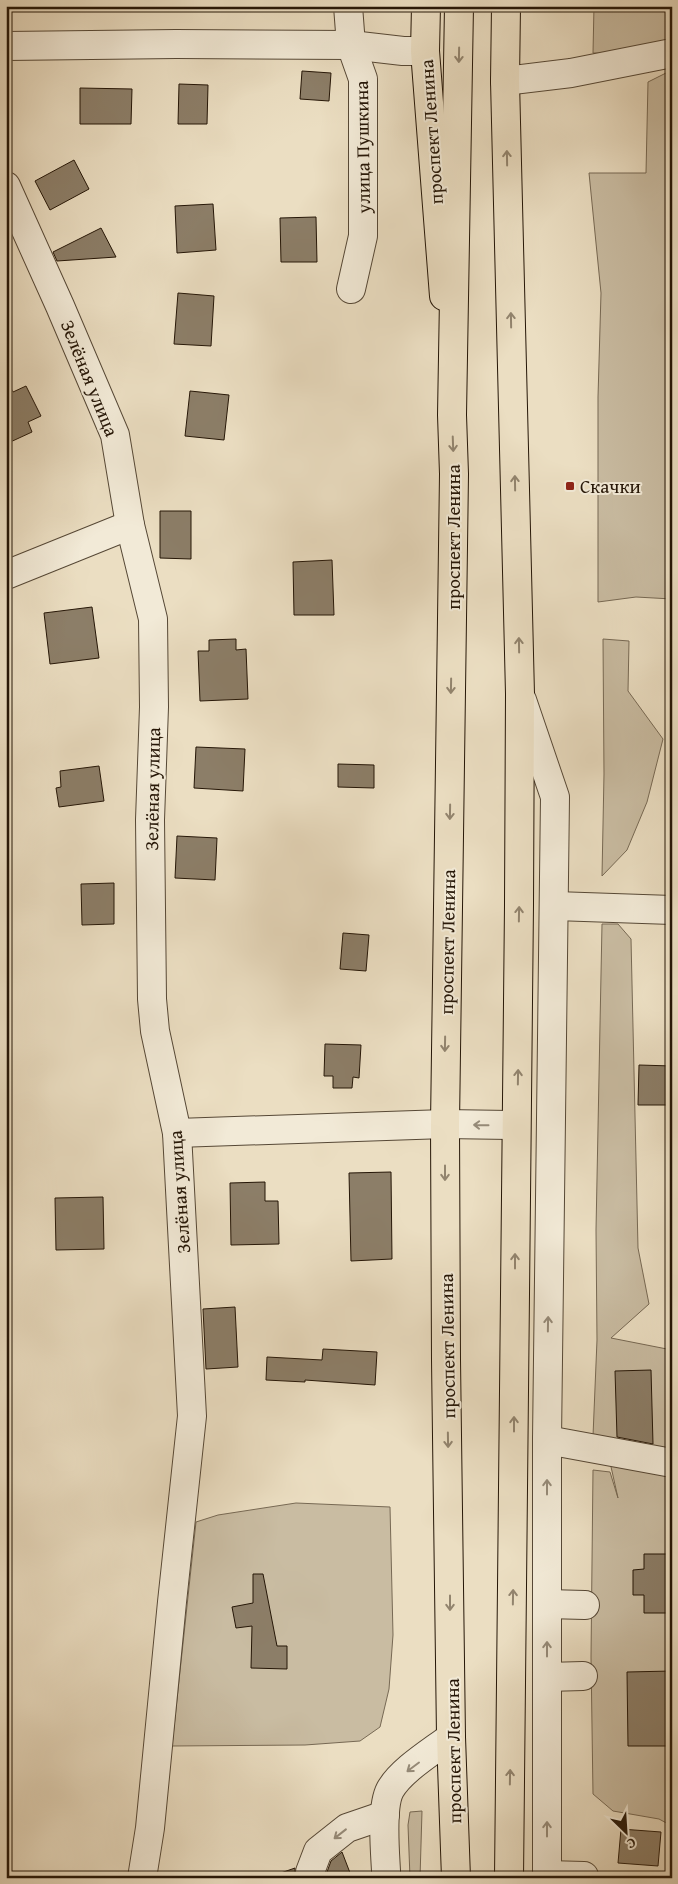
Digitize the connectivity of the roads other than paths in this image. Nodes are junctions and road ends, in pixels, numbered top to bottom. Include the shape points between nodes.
1 (348, 6) edge
2 (426, 6) edge
3 (459, 6) edge
4 (506, 6) edge
5 (350, 44) junction
6 (6, 46) edge
7 (425, 51) junction
8 (672, 52) edge
9 (505, 81) junction
10 (6, 186) edge
11 (351, 289) dead end
12 (452, 415) junction
13 (130, 524) junction
14 (6, 576) edge
15 (520, 694) junction
16 (555, 906) junction
17 (672, 910) edge
18 (445, 1124) junction
19 (516, 1125) junction
20 (177, 1133) junction
21 (547, 1440) junction
22 (672, 1463) edge
23 (547, 1604) junction
24 (585, 1604) dead end
25 (583, 1676) dead end
26 (547, 1677) junction
27 (451, 1737) junction
28 (385, 1815) junction
29 (386, 1871) dead end
30 (584, 1876) dead end
31 (547, 1877) edge
32 (142, 1878) edge
33 (312, 1878) edge
34 (456, 1878) edge
35 (509, 1878) edge

1 - 5 street, улица Пушкина
2 - 7 main road, проспект Ленина
3 -> 12 main road
4 - 9 main road
5 - 6 street
5 - 7 street
5 - 11 street, улица Пушкина via 363,79 363,236
7 - 12 main road, проспект Ленина
8 - 9 street via 571,73
15 -> 9 main road
10 - 13 street, Зелёная улица via 115,435
12 -> 18 main road, проспект Ленина via 454,474
13 - 14 street
13 - 20 street, Зелёная улица via 154,619 150,820 152,999 155,1031
15 - 16 street via 555,797
19 -> 15 main road
16 - 17 street
21 -> 16 street
19 -> 18 street
18 - 20 street
18 -> 27 main road, проспект Ленина
35 -> 19 main road
20 - 32 street, Зелёная улица via 192,1416 150,1828
21 - 22 street
23 -> 21 street
23 - 24 street
26 -> 23 street
25 - 26 street
31 -> 26 street
27 -> 28 street via 403,1774 389,1791
27 - 34 main road, проспект Ленина
28 - 29 street
28 -> 33 street via 347,1828 318,1851 310,1872
30 - 31 street

